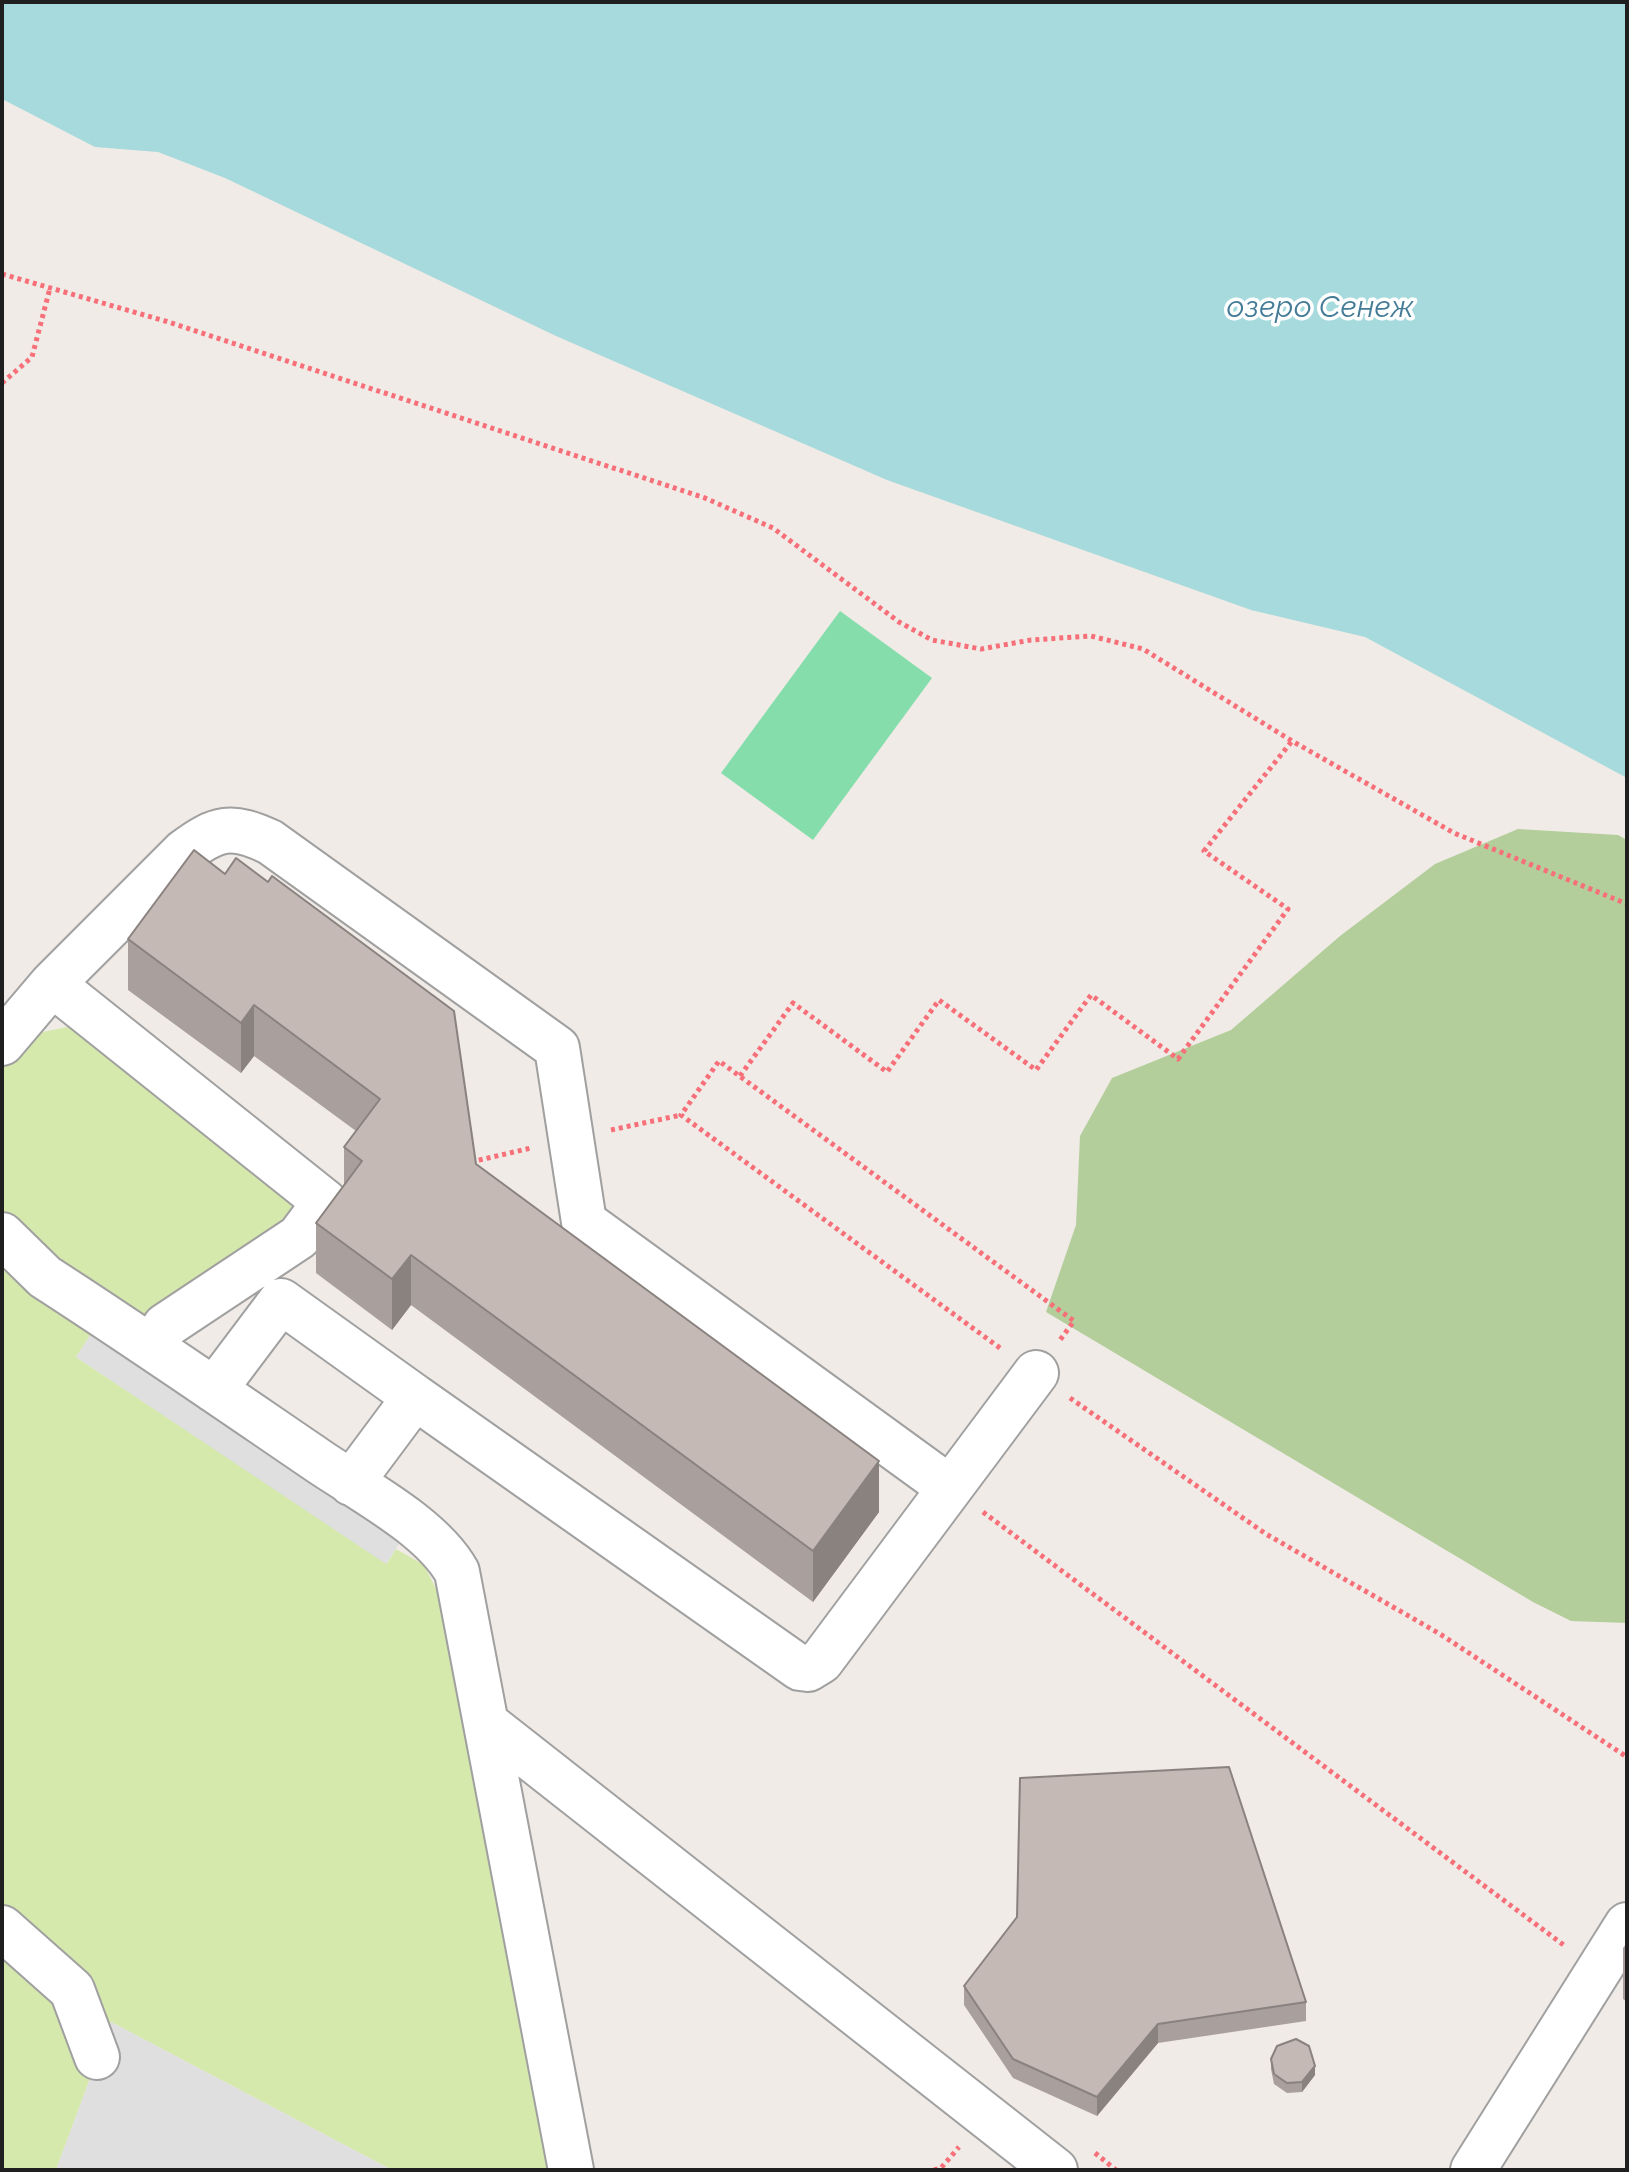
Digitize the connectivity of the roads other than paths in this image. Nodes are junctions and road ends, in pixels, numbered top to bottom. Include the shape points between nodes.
1 (52, 984) junction
2 (2, 1043) edge
3 (2, 1235) edge
4 (142, 1340) junction
5 (1036, 1373) road end
6 (214, 1390) junction
7 (415, 1397) junction
8 (351, 1483) junction
9 (950, 1488) junction
10 (486, 1723) junction
11 (1627, 1925) edge
12 (2, 1928) edge
13 (97, 2057) dead end
14 (571, 2170) edge
15 (1055, 2170) edge
16 (1473, 2170) edge

1 - 2 lane
1 - 4 lane via 325,1202 299,1237
1 - 9 lane via 205,836 226,829 270,842 557,1048 584,1222
3 - 4 lane via 45,1277
4 - 6 lane
5 - 9 lane
6 - 7 lane via 281,1301
6 - 8 lane
7 - 8 lane
7 - 9 lane via 800,1668 821,1661
8 - 10 lane via 441,1547 457,1572
10 - 14 lane
10 - 15 lane
11 - 16 lane
12 - 13 lane via 72,1990

